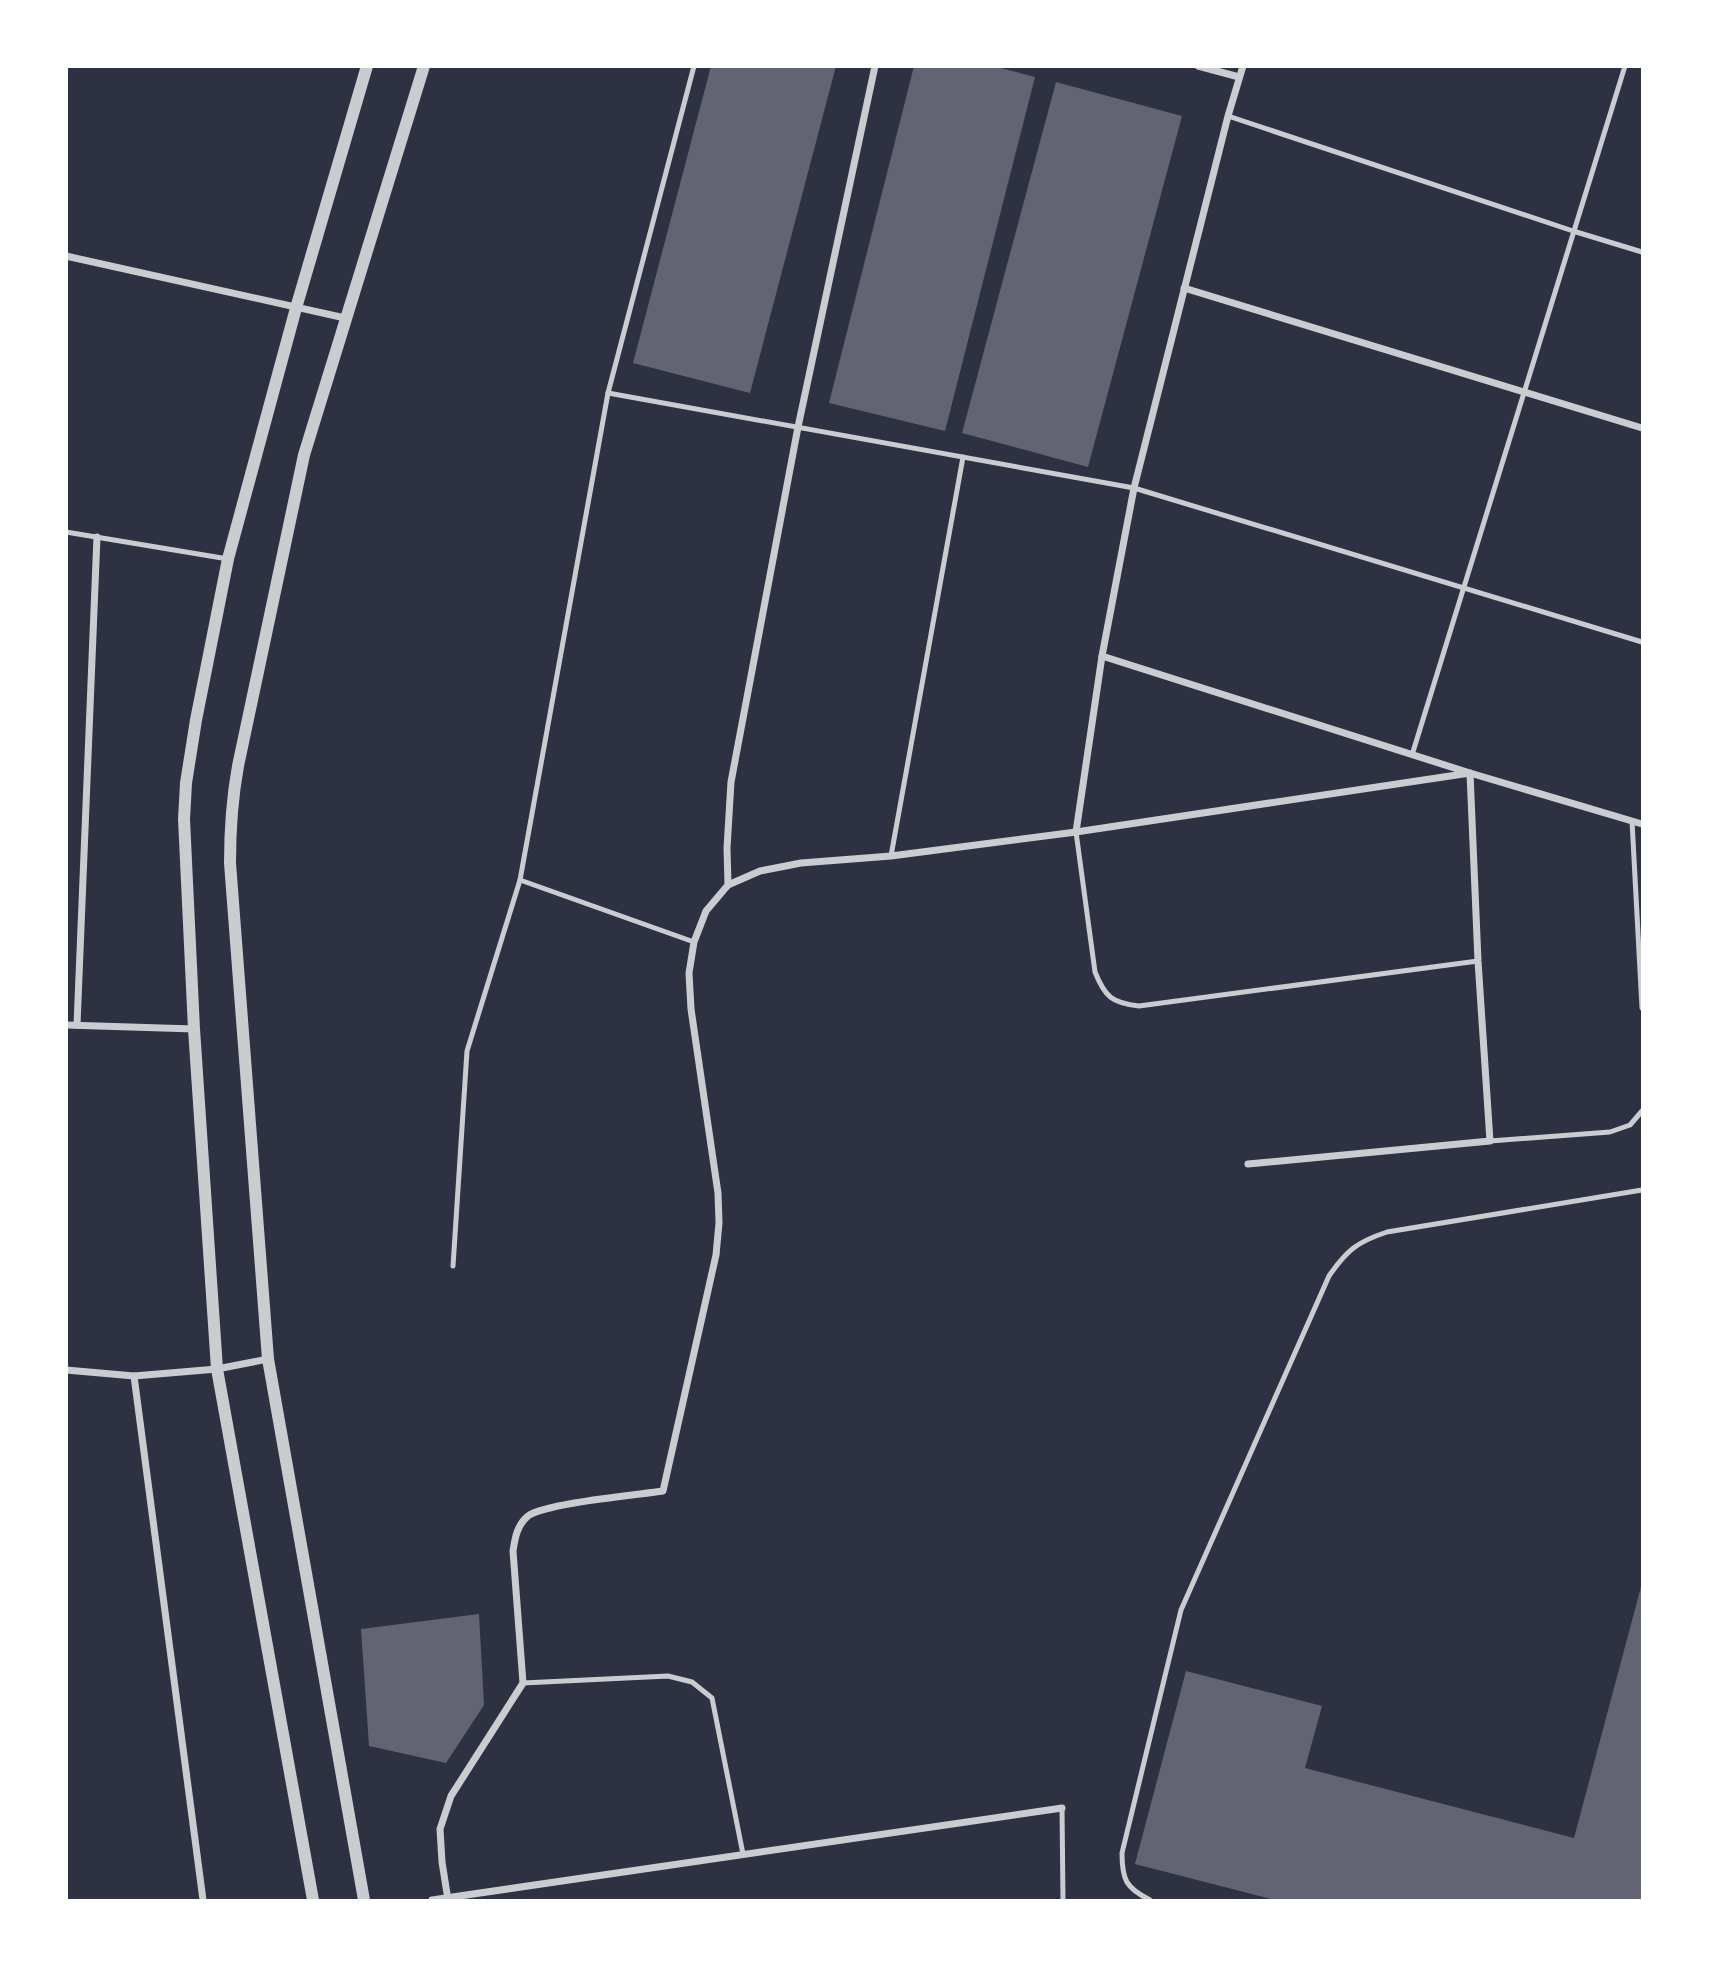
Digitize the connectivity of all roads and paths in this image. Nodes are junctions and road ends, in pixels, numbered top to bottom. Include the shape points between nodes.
1 (367, 66) edge
2 (424, 66) edge
3 (694, 66) edge
4 (875, 66) edge
5 (1198, 66) edge
6 (1243, 66) edge
7 (1625, 66) edge
8 (1240, 77) junction
9 (1228, 116) junction
10 (1573, 231) junction
11 (1643, 252) edge
12 (66, 256) edge
13 (1184, 288) junction
14 (296, 308) junction
15 (345, 318) junction
16 (1524, 391) junction
17 (608, 393) junction
18 (798, 427) junction
19 (1643, 428) edge
20 (963, 457) junction
21 (1134, 488) junction
22 (66, 532) edge
23 (97, 537) junction
24 (228, 559) junction
25 (1463, 588) junction
26 (1643, 642) edge
27 (1102, 656) junction
28 (1412, 755) junction
29 (1470, 773) junction
30 (1632, 821) junction
31 (1643, 824) edge
32 (1076, 832) junction
33 (891, 856) junction
34 (520, 880) junction
35 (728, 885) junction
36 (694, 942) junction
37 (1478, 961) junction
38 (1643, 1008) edge
39 (66, 1025) edge
40 (77, 1025) junction
41 (194, 1029) junction
42 (1643, 1111) edge
43 (1490, 1141) junction
44 (1248, 1164) dead end
45 (1643, 1190) edge
46 (453, 1266) dead end
47 (268, 1359) junction
48 (217, 1369) junction
49 (66, 1370) edge
50 (134, 1376) junction
51 (523, 1683) junction
52 (1062, 1808) joint
53 (743, 1854) junction
54 (448, 1899) edge
55 (203, 1900) edge
56 (313, 1900) edge
57 (364, 1900) edge
58 (432, 1900) edge
59 (1063, 1900) edge
60 (1150, 1900) edge

1 - 14 street
2 - 15 street
3 - 17 lane
4 - 18 street
5 - 8 street
6 - 8 street
7 - 10 lane
8 - 9 street
9 - 10 lane
9 - 13 street
10 - 11 lane
10 - 16 lane
12 - 14 street
13 - 16 street
13 - 21 street
14 - 15 street
14 - 24 street
15 - 47 street via 304,455 231,803 230,863
16 - 19 street
16 - 25 lane
17 - 18 lane
17 - 34 lane
18 - 20 lane
18 - 35 street via 731,782
20 - 21 lane
20 - 33 lane
21 - 25 lane
21 - 27 street
22 - 23 lane
23 - 24 lane
23 - 40 street
24 - 41 street via 186,783
25 - 26 lane
25 - 28 lane
27 - 28 street
27 - 32 street
28 - 29 street
29 - 30 street
29 - 32 street
29 - 37 street
30 - 31 street
30 - 38 lane
32 - 33 street
32 - 37 lane via 1095,972 1103,991 1119,1003 1139,1006
33 - 35 street via 801,863 760,871
34 - 36 lane
34 - 46 lane via 467,1051
35 - 36 street via 706,911
36 - 51 street via 691,1009 719,1223 716,1255 663,1491 547,1508 528,1516 516,1531 513,1550
37 - 43 street
39 - 40 street
40 - 41 street
41 - 48 street
42 - 43 lane via 1630,1125 1610,1132
43 - 44 street
45 - 60 lane via 1387,1233 1363,1240 1343,1255 1329,1276 1181,1610 1122,1853 1122,1874 1133,1891
47 - 48 street
47 - 57 street
48 - 50 street
48 - 56 street
49 - 50 street
50 - 55 street
51 - 53 lane via 668,1676 692,1682 712,1698
51 - 54 street via 451,1796 440,1829
52 - 53 street
52 - 59 lane
53 - 54 street
54 - 58 street

